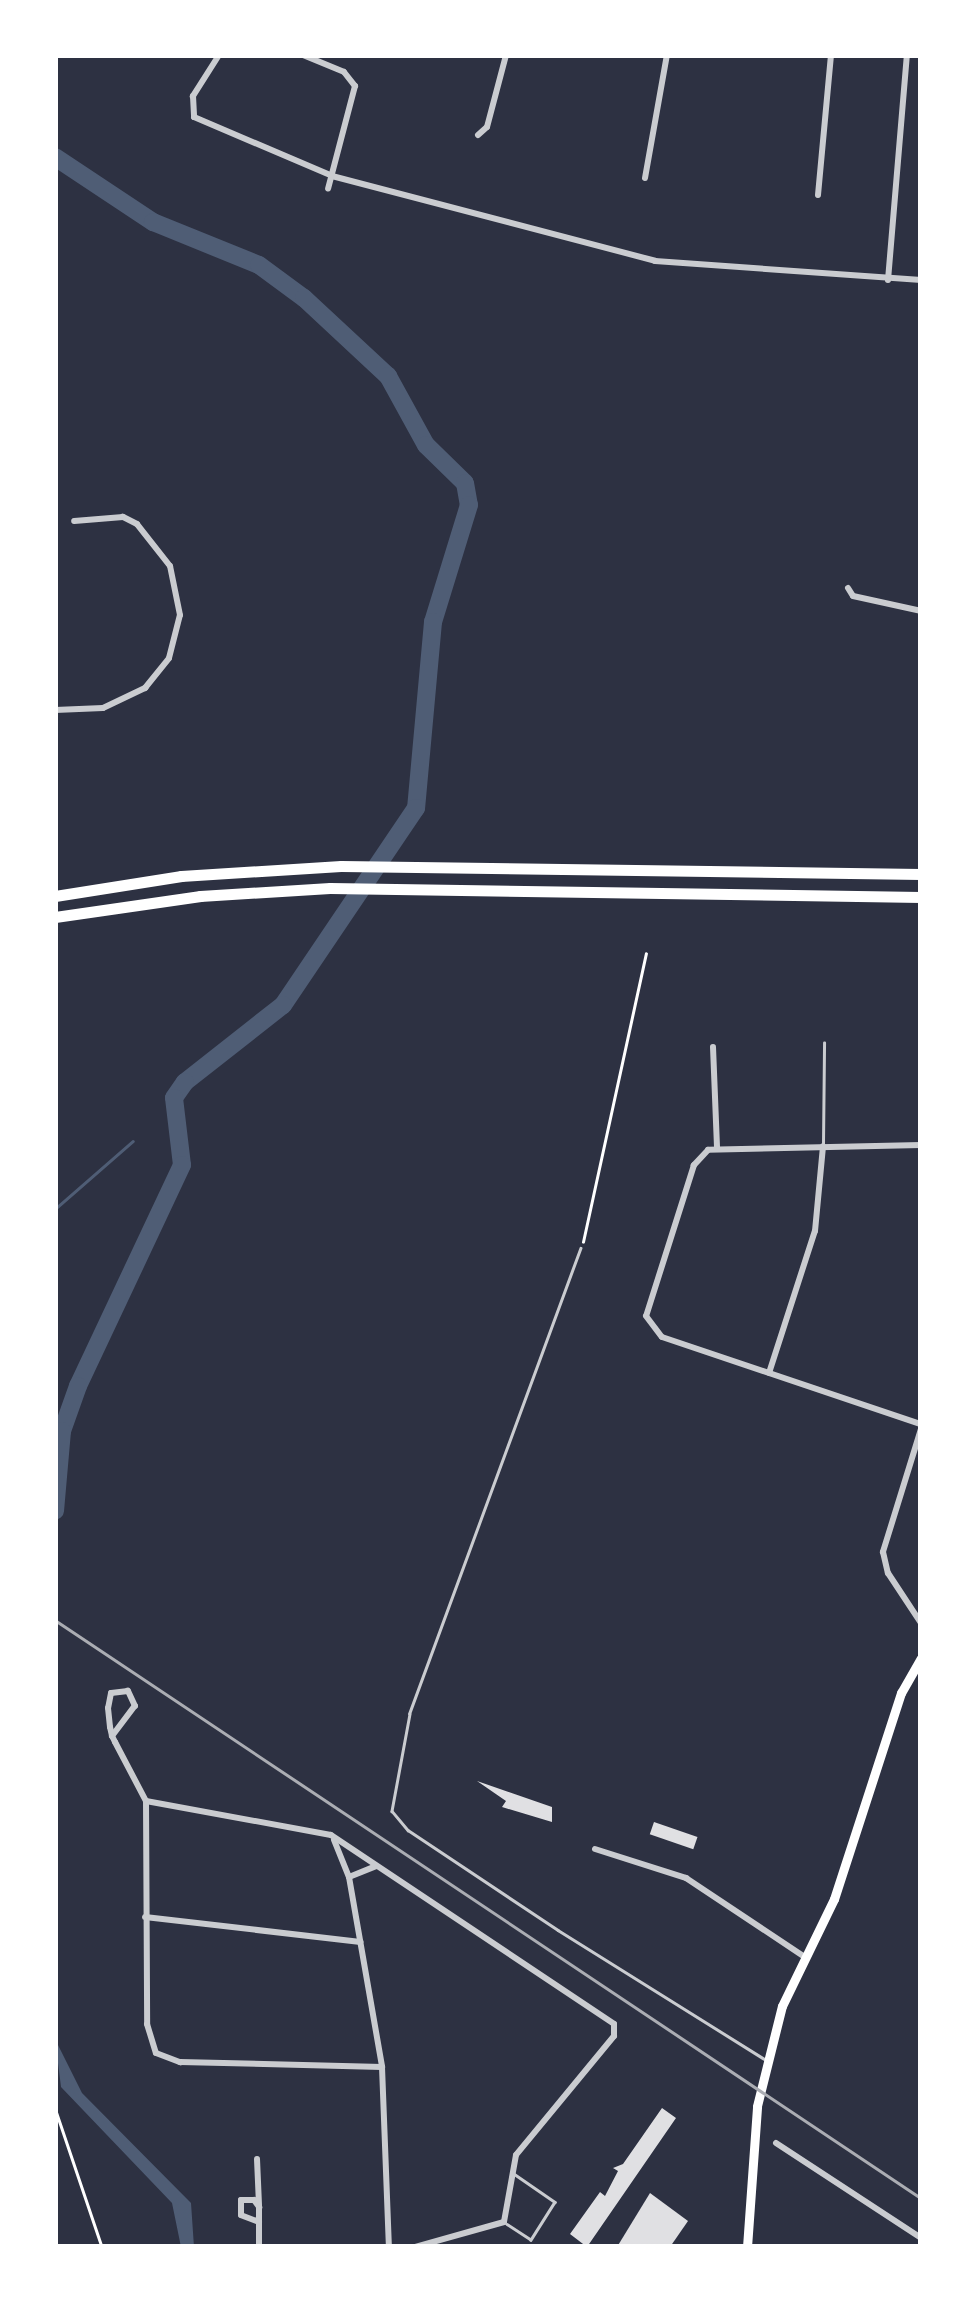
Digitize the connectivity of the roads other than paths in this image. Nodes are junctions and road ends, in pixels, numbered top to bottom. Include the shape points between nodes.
1 (218, 55) edge
2 (302, 55) edge
3 (506, 55) edge
4 (666, 55) edge
5 (831, 55) edge
6 (907, 55) edge
7 (478, 135) dead end
8 (332, 176) junction
9 (645, 178) dead end
10 (328, 189) dead end
11 (818, 195) dead end
12 (888, 280) junction
13 (921, 280) edge
14 (74, 521) dead end
15 (848, 588) dead end
16 (921, 611) edge
17 (55, 710) edge
18 (921, 874) edge
19 (55, 896) edge
20 (921, 897) edge
21 (55, 917) edge
22 (824, 1044) dead end
23 (714, 1047) dead end
24 (921, 1145) edge
25 (824, 1146) junction
26 (717, 1147) junction
27 (581, 1248) road end
28 (768, 1372) junction
29 (921, 1427) edge
30 (921, 1623) edge
31 (921, 1658) edge
32 (112, 1736) junction
33 (146, 1801) junction
34 (331, 1835) junction
35 (595, 1849) dead end
36 (378, 1866) junction
37 (349, 1877) junction
38 (145, 1917) junction
39 (361, 1942) junction
40 (805, 1957) junction
41 (768, 2060) junction
42 (382, 2066) junction
43 (776, 2143) dead end
44 (257, 2160) dead end
45 (510, 2172) junction
46 (258, 2207) junction
47 (259, 2222) junction
48 (504, 2222) junction
49 (921, 2238) edge
50 (531, 2240) junction
51 (260, 2247) edge
52 (389, 2247) edge
53 (415, 2247) edge
54 (532, 2247) edge
55 (747, 2247) edge

1 - 8 street via 192,96 194,117
2 - 8 street via 344,72 355,86
3 - 7 street via 487,127
4 - 9 street
5 - 11 street
6 - 12 street
8 - 10 street
8 - 12 street via 655,261
12 - 13 street
14 - 17 street via 122,516 137,524 170,566 180,615 168,658 145,688 103,708
15 - 16 street via 853,596
18 - 19 highway via 341,866 181,876
20 - 21 highway via 330,888 200,896
22 - 25 lane
23 - 26 street
24 - 25 street
25 - 26 street
25 - 28 street via 816,1232
26 - 28 street via 694,1165 646,1316 662,1338
27 - 41 lane via 410,1714 392,1811 408,1830 558,1930
28 - 29 street
29 - 30 street via 883,1552 888,1573
31 - 40 main road via 901,1693 834,1899
32 - 32 street via 135,1706 128,1691 119,1689 108,1699
32 - 33 street
33 - 34 street
33 - 38 street
34 - 36 street
34 - 37 street
35 - 40 street via 686,1878
36 - 37 street
36 - 45 street via 616,2027 522,2145
37 - 39 street
38 - 39 street
38 - 42 street via 148,2030 161,2056
39 - 42 street
40 - 41 main road via 782,2006
41 - 55 main road via 756,2116
42 - 52 street
43 - 49 street
44 - 46 street
45 - 48 street
45 - 50 lane via 555,2202
46 - 47 street
46 - 47 street via 248,2198 238,2205 241,2214
47 - 51 street
48 - 50 lane
48 - 53 street
50 - 54 lane

